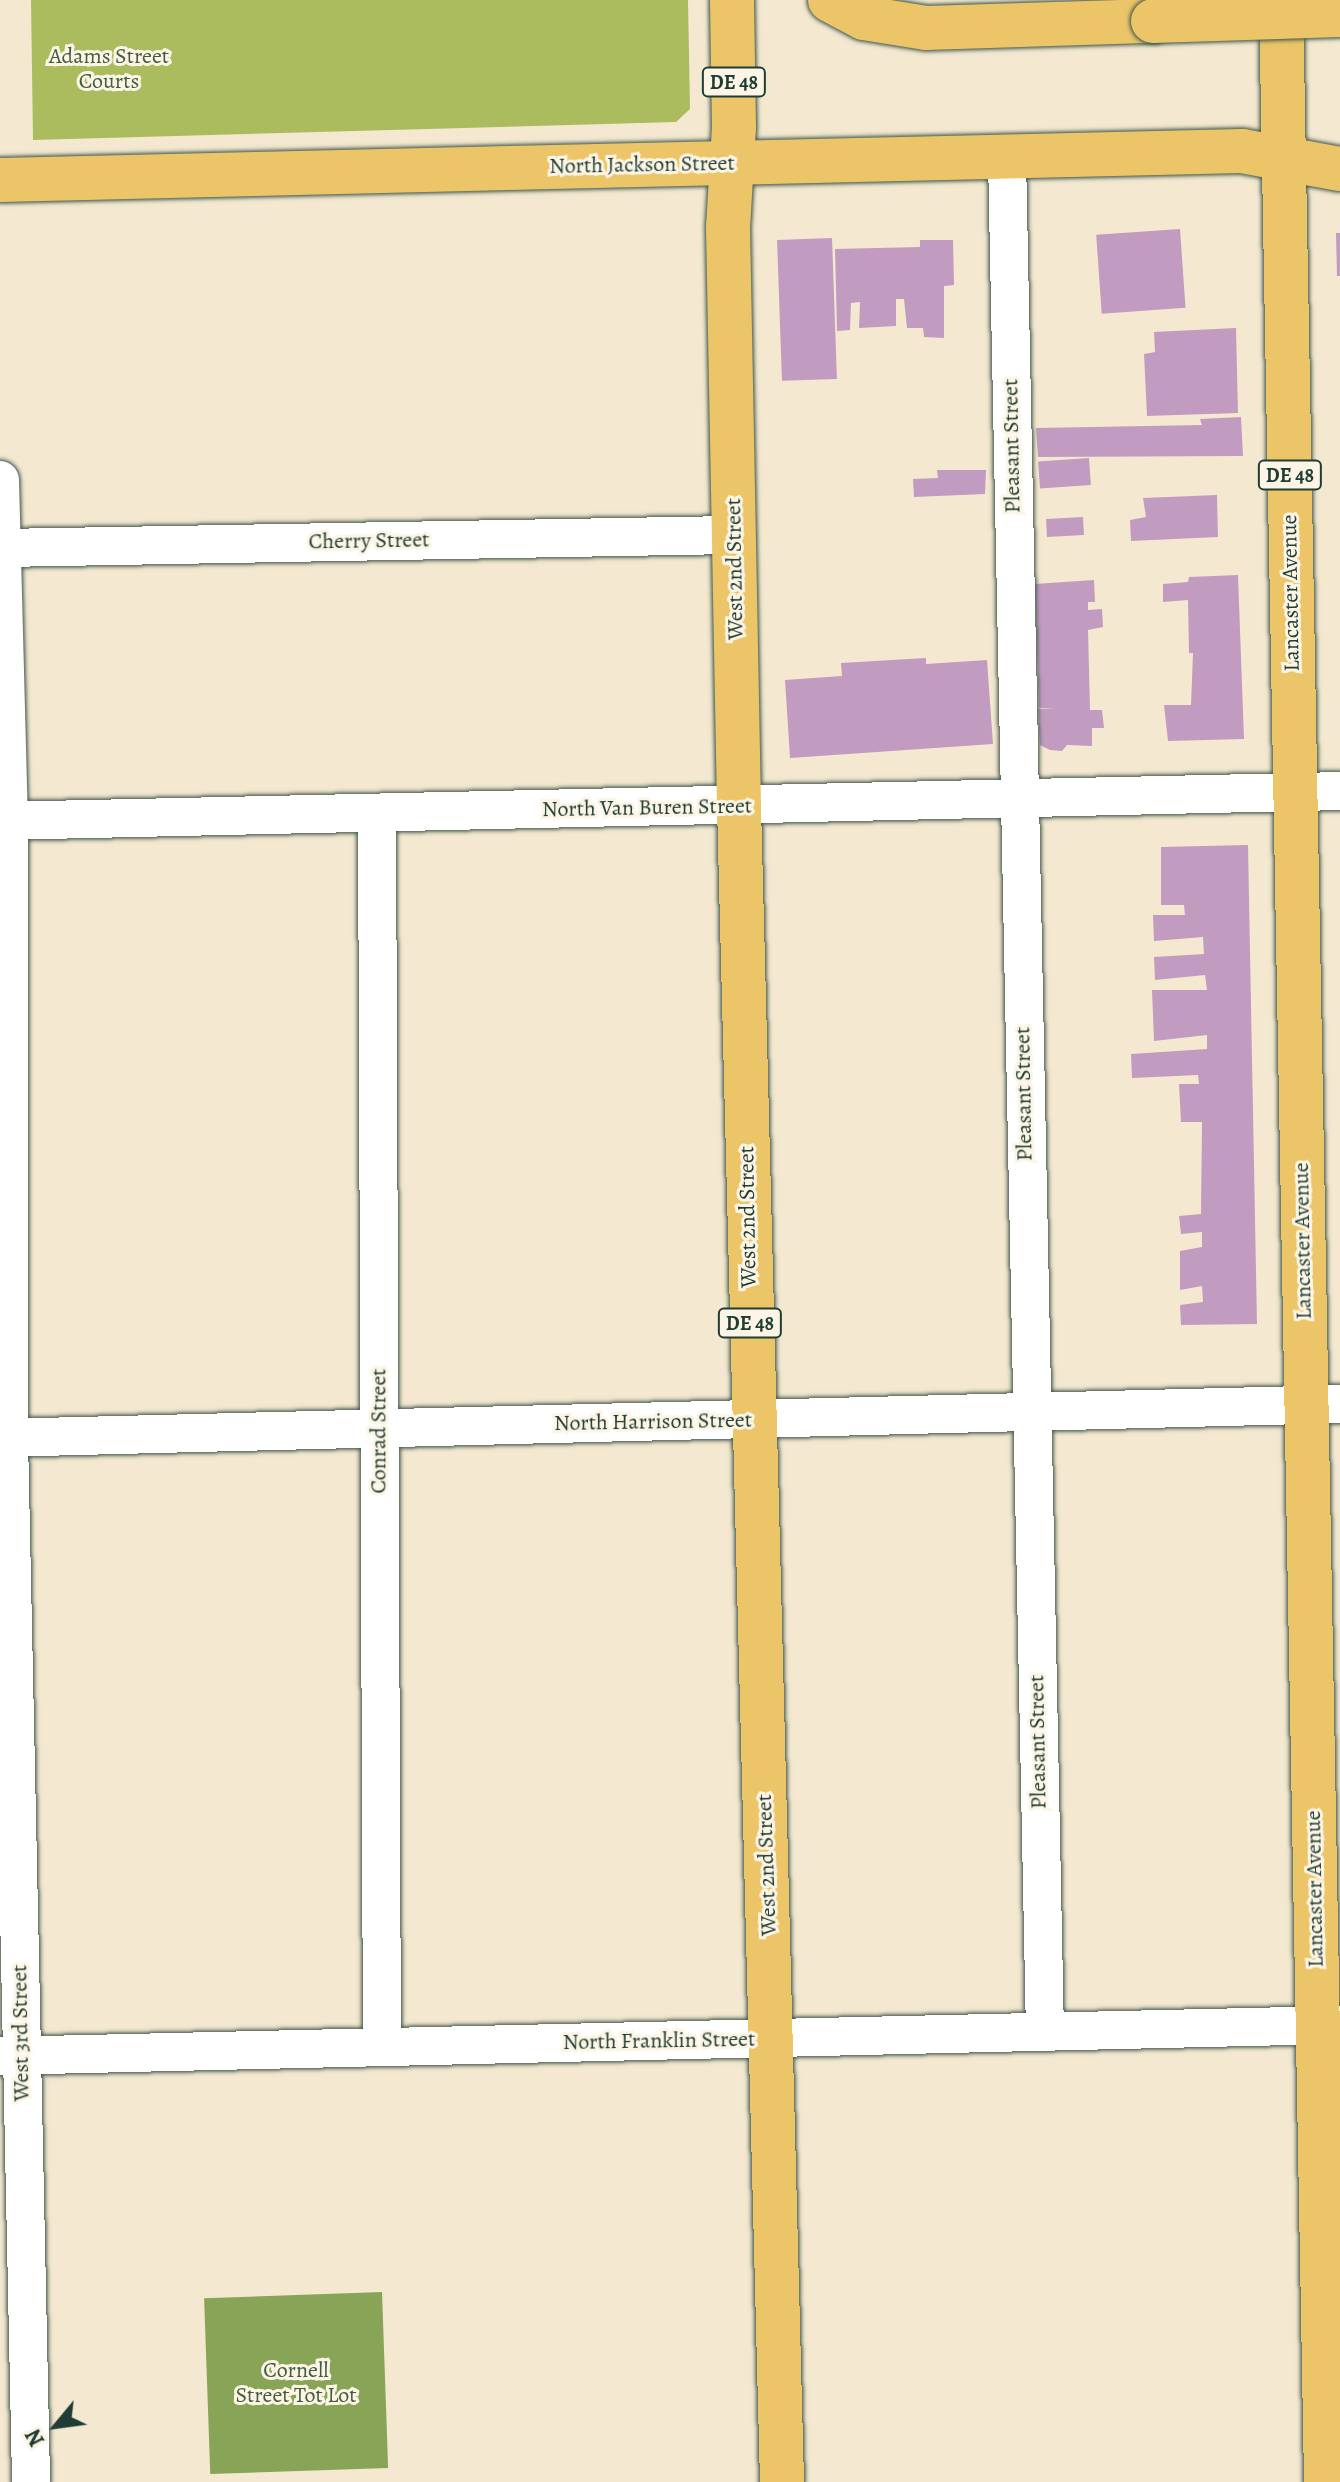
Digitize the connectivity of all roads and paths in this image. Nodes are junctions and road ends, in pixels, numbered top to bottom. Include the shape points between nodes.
1 (732, 0) edge
2 (830, 0) edge
3 (1281, 0) edge
4 (1340, 15) edge
5 (1007, 157) junction
6 (1284, 159) junction
7 (732, 163) junction
8 (1340, 169) edge
9 (0, 180) edge
10 (0, 480) edge
11 (735, 535) junction
12 (2, 548) junction
13 (1340, 791) edge
14 (1294, 792) junction
15 (1018, 798) junction
16 (739, 806) junction
17 (377, 814) junction
18 (4, 821) edge
19 (1323, 1405) edge
20 (1031, 1412) junction
21 (752, 1420) junction
22 (379, 1428) junction
23 (4, 1438) edge
24 (1327, 1896) edge
25 (1329, 2025) edge
26 (1045, 2032) junction
27 (773, 2038) junction
28 (382, 2047) junction
29 (11, 2056) edge
30 (31, 2482) edge
31 (782, 2482) edge
32 (1326, 2482) edge

1 - 7 main road, West 2nd Street / DE 48
2 - 4 main road, bridge via 864,18 926,28
3 - 6 main road, Lancaster Avenue / DE 48
5 - 6 main road, North Jackson Street via 1242,151
5 - 7 main road, North Jackson Street
5 - 15 street, Pleasant Street
6 - 8 main road, North Jackson Street
6 - 14 main road, Lancaster Avenue / DE 48
7 - 9 main road, North Jackson Street
7 - 11 main road, West 2nd Street / DE 48 via 728,227
10 - 12 street, West 3rd Street
11 - 12 street, Cherry Street
11 - 16 main road, West 2nd Street / DE 48
12 - 18 street, West 3rd Street
13 - 14 street, North Van Buren Street
14 - 15 street, North Van Buren Street
14 - 19 main road, Lancaster Avenue / DE 48
15 - 16 street, North Van Buren Street
15 - 20 street, Pleasant Street
16 - 17 street, North Van Buren Street
16 - 21 main road, West 2nd Street / DE 48
17 - 18 street, North Van Buren Street
17 - 22 street, Conrad Street
18 - 23 street, West 3rd Street
19 - 20 street, North Harrison Street
19 - 24 main road, Lancaster Avenue / DE 48
20 - 21 street, North Harrison Street
20 - 26 street, Pleasant Street
21 - 22 street, North Harrison Street
21 - 27 main road, West 2nd Street / DE 48
22 - 23 street, North Harrison Street
22 - 28 street, Conrad Street
23 - 29 street, West 3rd Street
24 - 25 main road, Lancaster Avenue / DE 48
25 - 26 street, North Franklin Street
25 - 32 main road, Lancaster Avenue / DE 48
26 - 27 street, North Franklin Street
27 - 28 street, North Franklin Street
27 - 31 main road, West 2nd Street / DE 48
28 - 29 street, North Franklin Street
29 - 30 street, West 3rd Street

